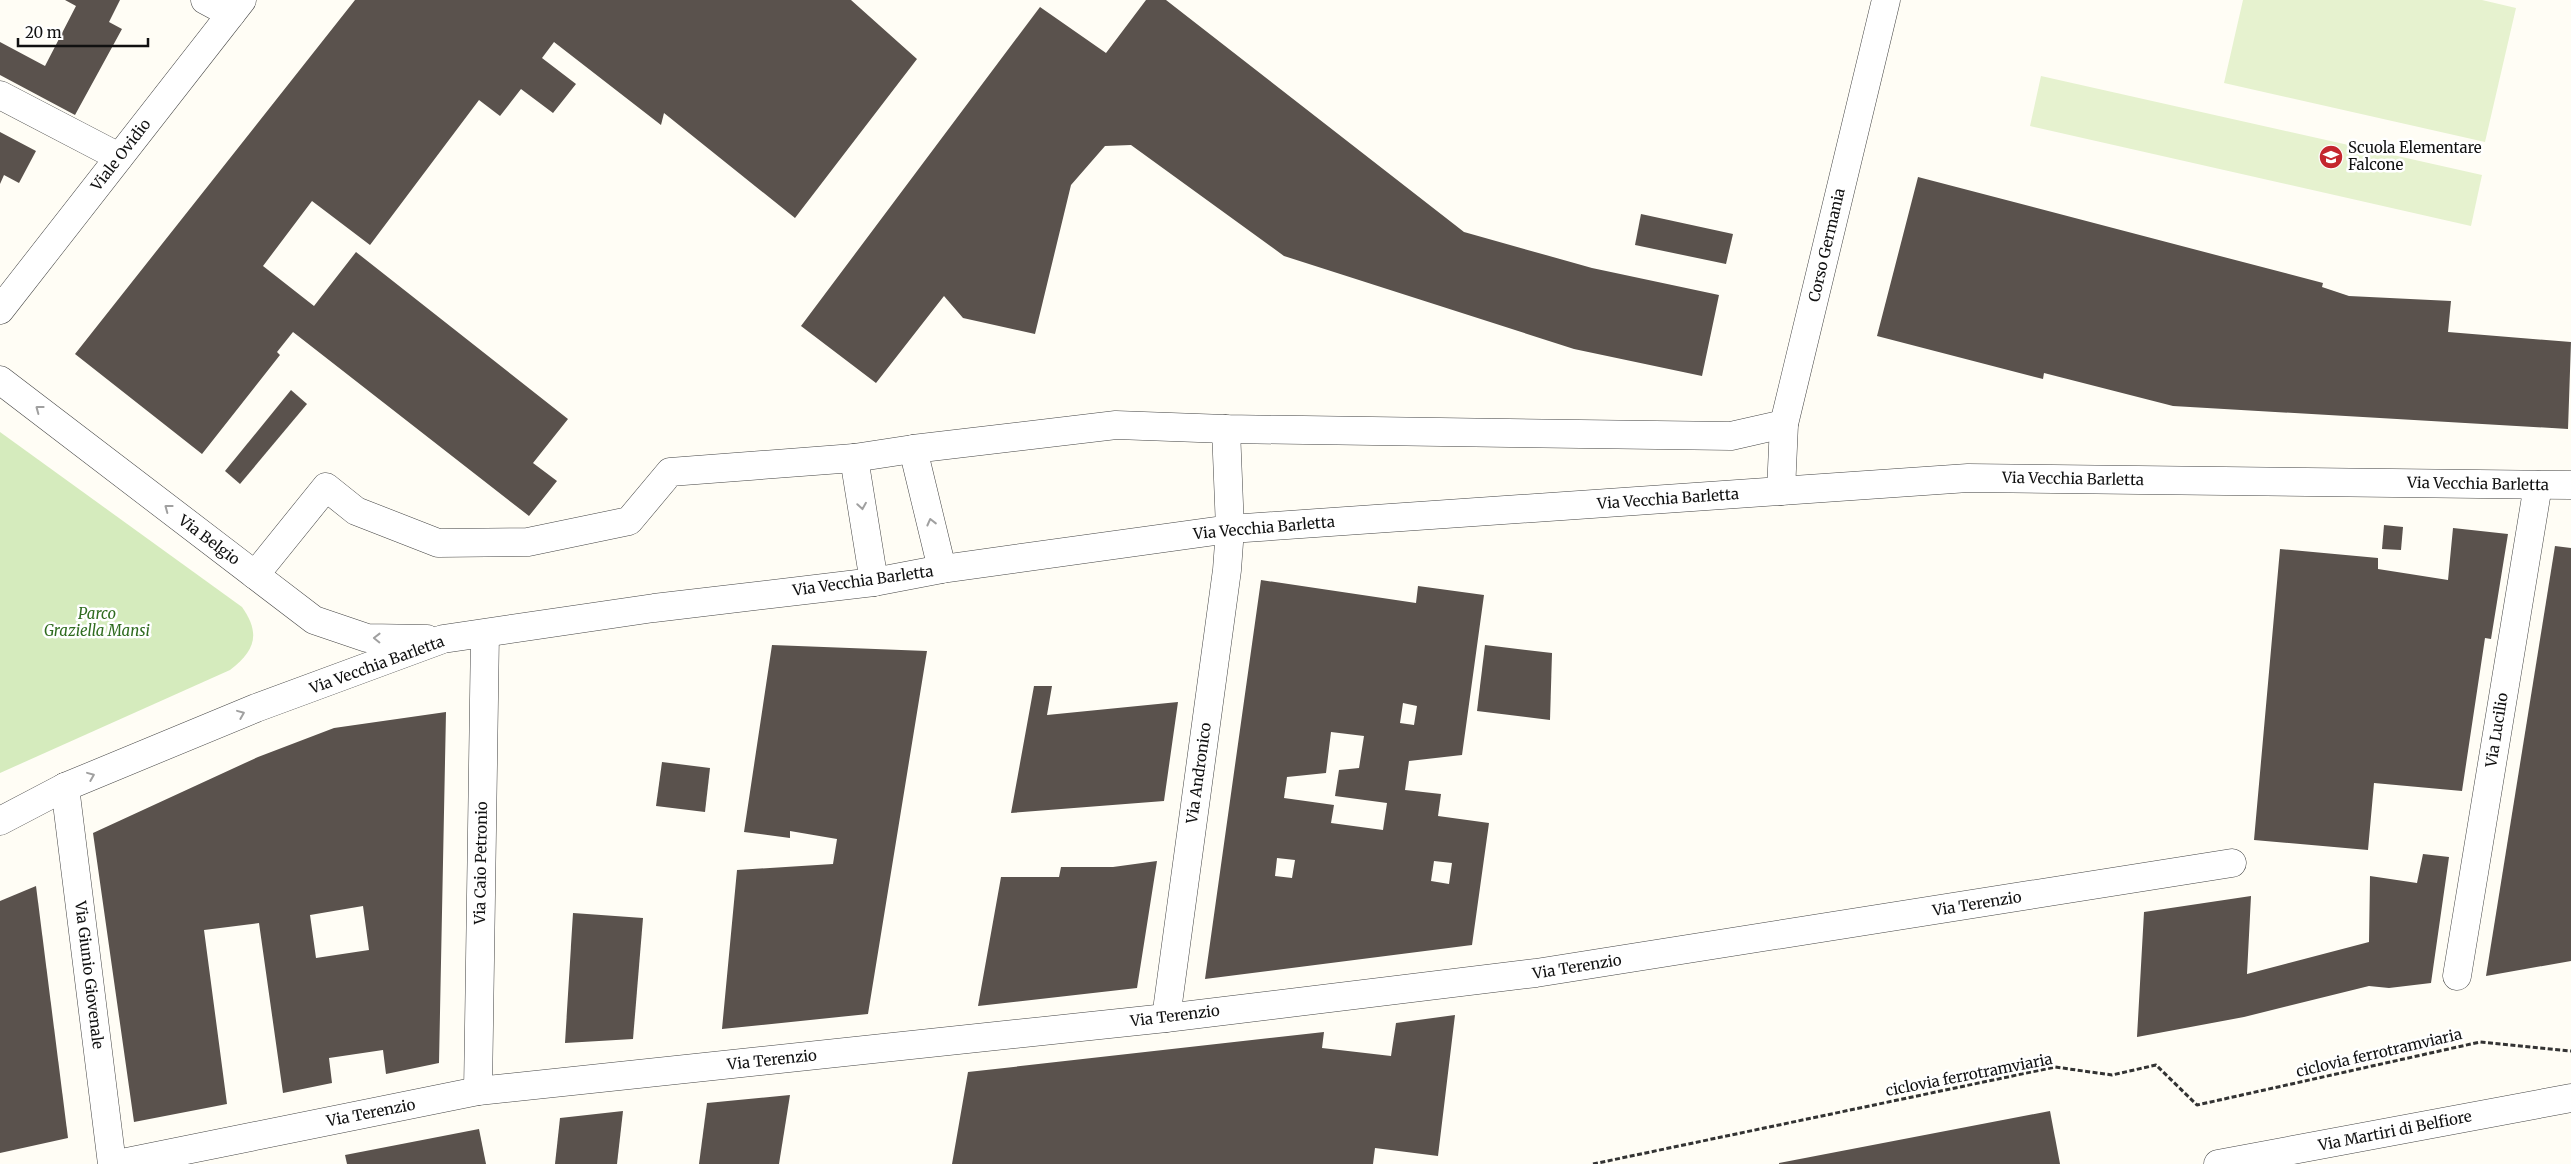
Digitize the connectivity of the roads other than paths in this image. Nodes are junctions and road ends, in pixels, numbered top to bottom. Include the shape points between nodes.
1 (205, 0) edge
2 (1886, 0) edge
3 (236, 7) edge
4 (0, 95) edge
5 (120, 157) junction
6 (2, 305) edge
7 (0, 380) edge
8 (1784, 424) junction
9 (1226, 429) junction
10 (913, 449) junction
11 (854, 458) junction
12 (2538, 485) junction
13 (2571, 485) edge
14 (1781, 491) junction
15 (1230, 529) junction
16 (942, 569) junction
17 (255, 575) junction
18 (874, 582) junction
19 (485, 634) junction
20 (443, 639) junction
21 (65, 787) junction
22 (0, 821) edge
23 (2232, 863) dead end
24 (2457, 976) dead end
25 (1166, 1018) junction
26 (478, 1091) junction
27 (2571, 1098) edge
28 (112, 1164) edge
29 (117, 1164) edge
30 (2218, 1164) edge

1 - 3 street
2 - 8 street, Corso Germania
3 - 5 street, Viale Ovidio
4 - 5 street
5 - 6 street, Viale Ovidio
17 -> 7 street, Via Belgio
8 - 9 street via 1731,436
8 - 14 street, Corso Germania
9 - 10 street via 1116,425
9 - 15 street, Via Andronico
10 - 11 street
16 -> 10 street
11 - 17 street via 670,472 629,521 528,542 438,544 356,511 326,486
11 -> 18 street
12 - 13 street, Via Vecchia Barletta
12 - 14 street, Via Vecchia Barletta via 1968,478
12 - 24 street, Via Lucilio
14 - 15 street, Via Vecchia Barletta
15 - 16 street, Via Vecchia Barletta
15 - 25 street, Via Andronico
16 - 18 street, Via Vecchia Barletta
20 -> 17 street, Via Belgio via 367,638 314,620
18 - 19 street, Via Vecchia Barletta via 654,608
19 - 20 street, Via Vecchia Barletta
19 - 26 street, Via Caio Petronio
21 -> 20 street, Via Vecchia Barletta via 256,708
21 - 22 street, Via Vecchia Barletta
21 - 28 street, Via Giunio Giovenale
23 - 25 street, Via Terenzio via 1536,973
25 - 26 street, Via Terenzio
26 - 29 street, Via Terenzio
27 - 30 street, Via Martiri di Belfiore

